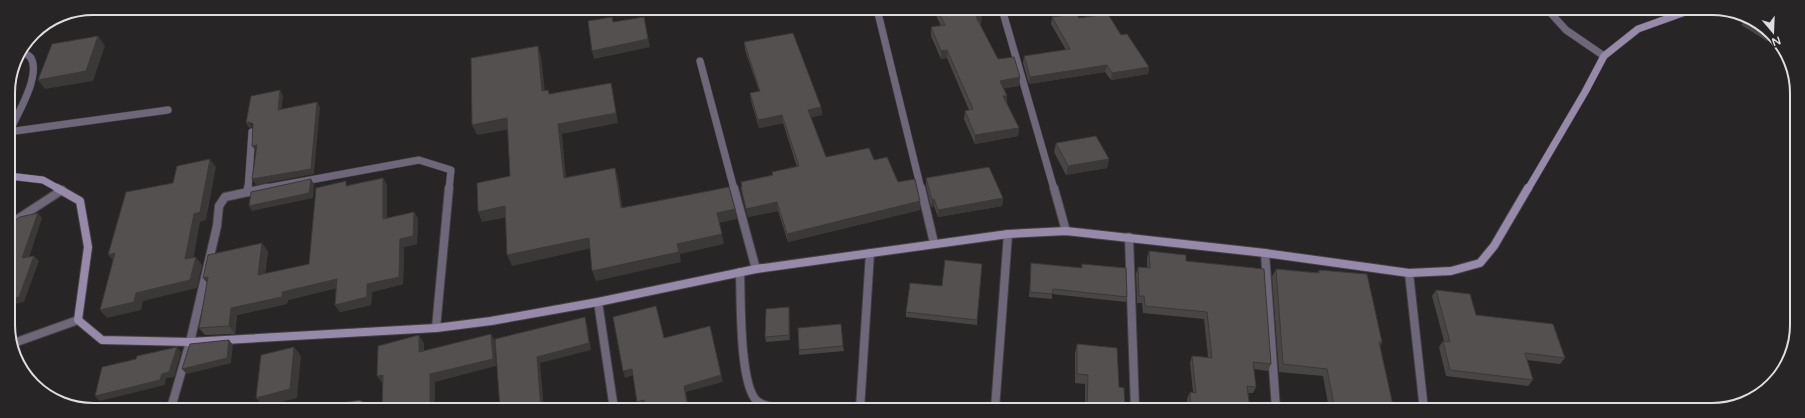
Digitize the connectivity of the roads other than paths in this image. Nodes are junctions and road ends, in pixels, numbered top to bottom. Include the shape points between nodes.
1 (878, 15) edge
2 (1004, 15) edge
3 (1552, 15) edge
4 (1677, 15) edge
5 (25, 54) edge
6 (1604, 56) junction
7 (700, 61) dead end
8 (168, 110) dead end
9 (15, 117) edge
10 (15, 131) edge
11 (252, 132) edge
12 (15, 177) edge
13 (62, 190) junction
14 (248, 190) junction
15 (15, 221) edge
16 (1066, 231) junction
17 (1008, 234) junction
18 (1129, 237) junction
19 (934, 243) junction
20 (870, 253) junction
21 (1265, 253) junction
22 (756, 269) junction
23 (740, 272) junction
24 (1408, 273) junction
25 (598, 302) junction
26 (78, 320) junction
27 (436, 328) junction
28 (16, 342) edge
29 (190, 342) junction
30 (173, 403) edge
31 (613, 403) edge
32 (763, 403) edge
33 (860, 403) edge
34 (995, 403) edge
35 (1135, 403) edge
36 (1276, 403) edge
37 (1423, 403) edge

1 - 19 street
2 - 16 street
3 - 6 street via 1566,30
4 - 6 main road via 1638,29
5 - 9 street via 31,58 34,66 33,77
6 - 24 main road via 1494,246 1480,262 1451,271
7 - 22 street
8 - 10 street
11 - 14 street
12 - 13 main road via 43,180
13 - 15 street
13 - 26 main road via 80,201 88,247
14 - 27 street via 419,160 451,170
14 - 29 street via 226,198 219,206 217,226
16 - 17 main road
16 - 18 main road
17 - 19 main road
17 - 34 street
18 - 21 main road
18 - 35 street
19 - 20 main road
20 - 22 main road
20 - 33 street
21 - 24 main road
21 - 36 street
22 - 23 main road
23 - 25 main road
23 - 32 street via 745,373 750,390 757,400
24 - 37 street
25 - 27 main road
25 - 31 street
26 - 28 street
26 - 29 main road via 102,340
27 - 29 main road
29 - 30 street

